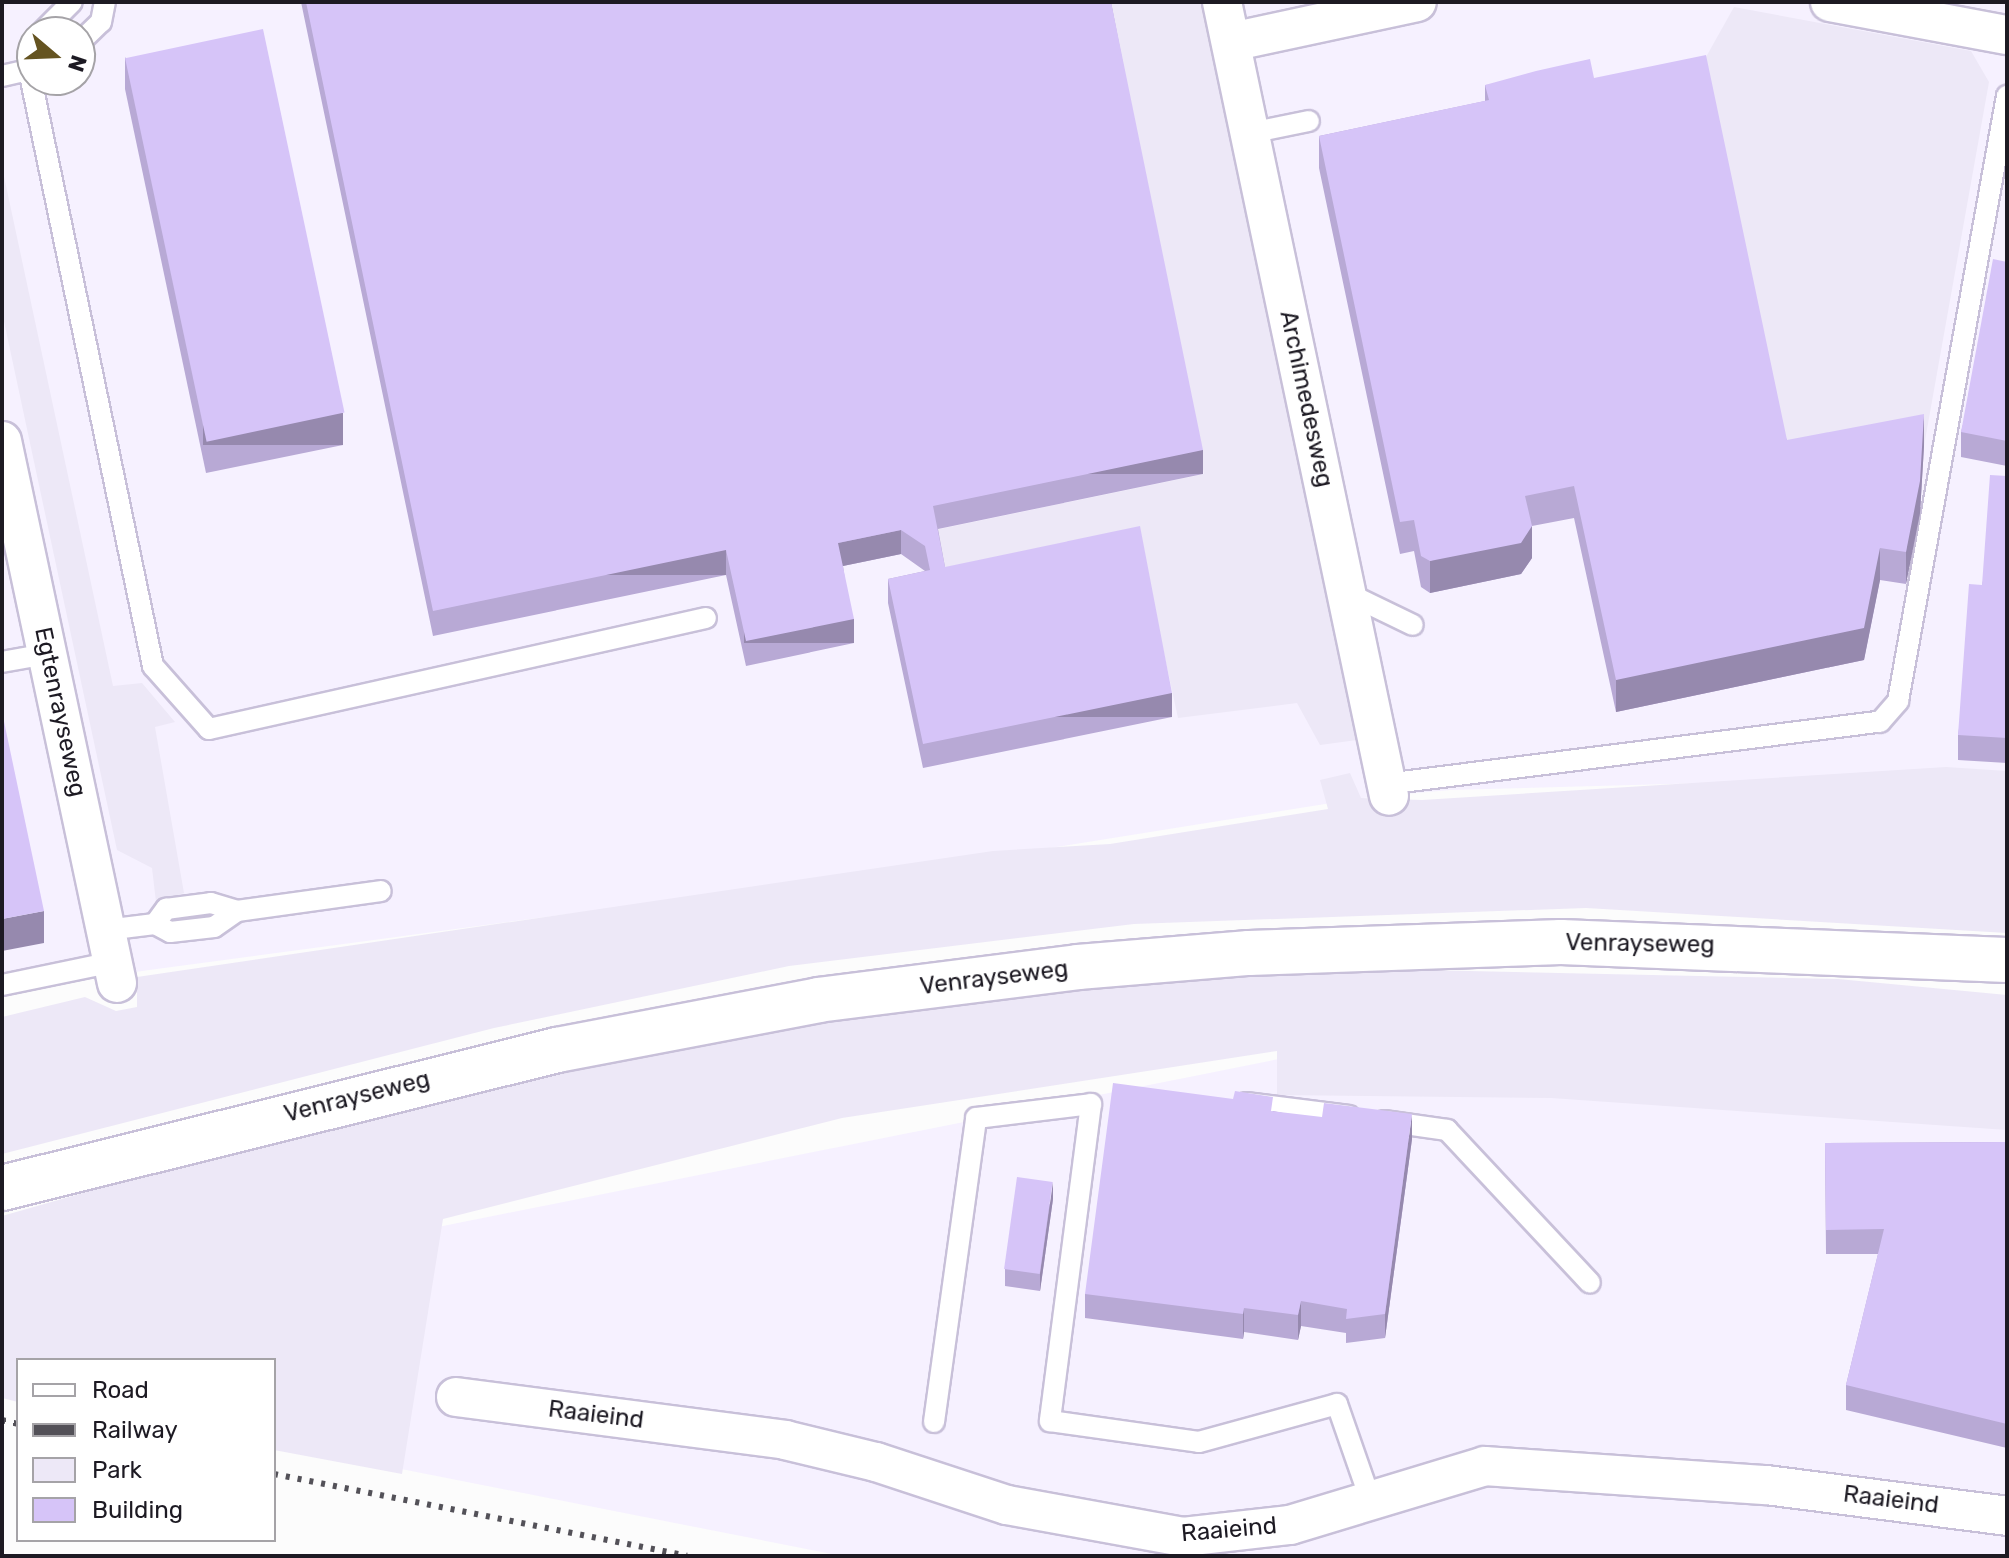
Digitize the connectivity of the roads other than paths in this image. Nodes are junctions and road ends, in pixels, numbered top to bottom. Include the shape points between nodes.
1 (105, 2) edge
2 (1222, 2) edge
3 (1417, 2) edge
4 (1839, 3) edge
5 (96, 27) edge
6 (2007, 35) edge
7 (1231, 42) junction
8 (37, 96) edge
9 (2007, 96) edge
10 (1309, 121) dead end
11 (1250, 133) junction
12 (2, 441) edge
13 (1347, 593) junction
14 (706, 618) dead end
15 (1413, 625) dead end
16 (47, 654) junction
17 (2, 662) edge
18 (1388, 790) joint
19 (381, 891) dead end
20 (112, 958) junction
21 (2007, 960) edge
22 (2, 985) edge
23 (1120, 1100) edge
24 (1226, 1100) edge
25 (1091, 1104) junction
26 (2, 1188) edge
27 (1590, 1283) dead end
28 (456, 1397) dead end
29 (934, 1422) dead end
30 (1370, 1499) junction
31 (2007, 1516) edge

1 - 5 lane
2 - 7 street, Archimedesweg
3 - 7 street
4 - 6 street
7 - 11 street, Archimedesweg
8 - 14 lane via 153,666 209,729
9 - 18 lane via 1898,701 1880,722
10 - 11 lane
11 - 13 street, Archimedesweg
12 - 16 street, Egtenrayseweg
13 - 15 lane
13 - 18 street, Archimedesweg
16 - 17 lane
16 - 20 street, Egtenrayseweg
19 - 20 lane via 237,911 214,927 170,932 155,924
20 - 22 lane
21 - 26 main road, Venrayseweg via 1561,942 1249,953 1078,967 818,1000 557,1050
23 - 25 lane
24 - 27 lane via 1447,1130
25 - 29 lane via 976,1118
25 - 30 lane via 1050,1421 1199,1442 1337,1404
28 - 30 street, Raaieind via 785,1440 876,1462 1007,1505 1183,1537 1290,1525
30 - 31 street, Raaieind via 1485,1466 1766,1485

